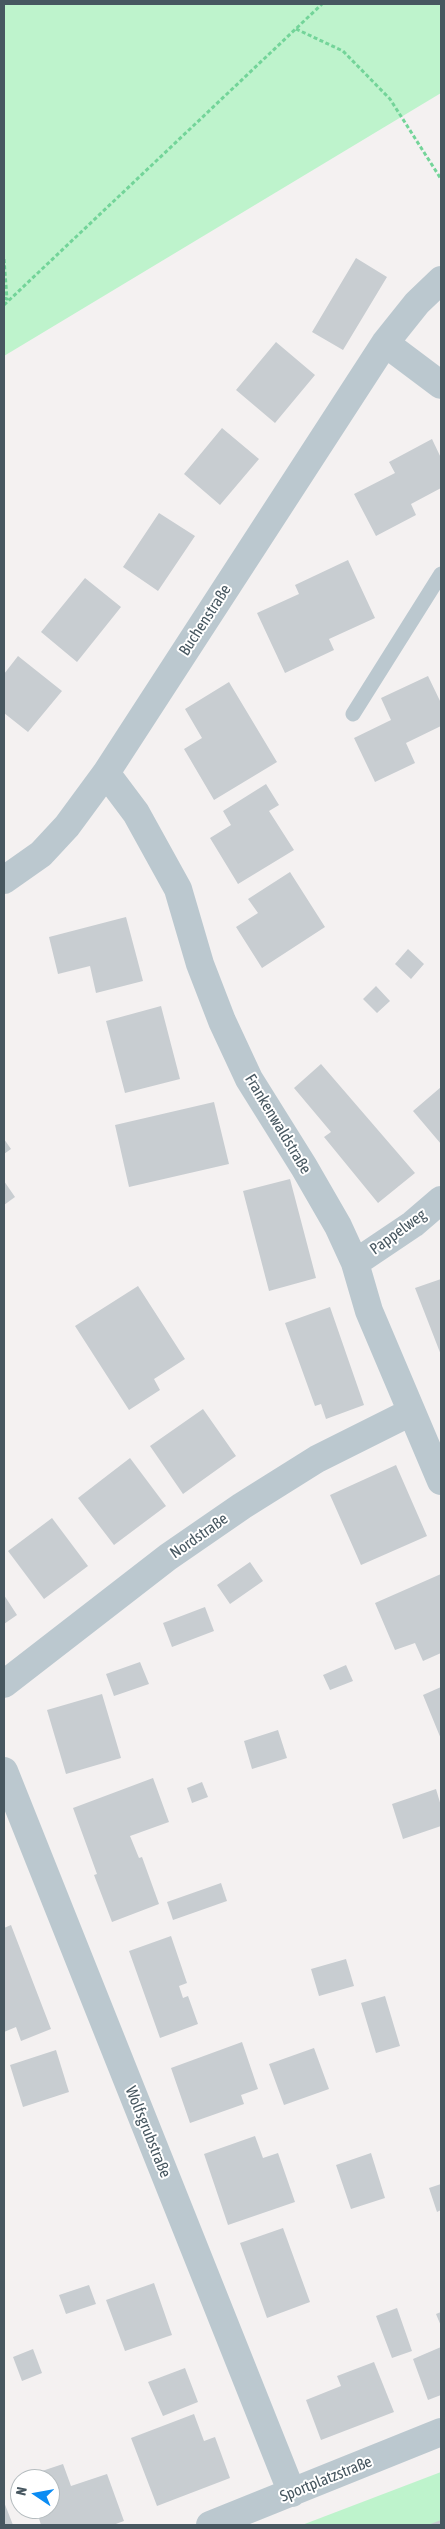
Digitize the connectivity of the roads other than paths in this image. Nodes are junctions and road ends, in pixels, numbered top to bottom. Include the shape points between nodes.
1 (441, 280) edge
2 (385, 343) junction
3 (441, 385) edge
4 (441, 574) edge
5 (353, 714) dead end
6 (106, 773) junction
7 (4, 880) edge
8 (441, 1200) edge
9 (355, 1263) junction
10 (411, 1412) junction
11 (441, 1481) edge
12 (4, 1684) edge
13 (4, 1771) edge
14 (441, 2432) edge
15 (292, 2493) junction
16 (210, 2525) edge

1 - 2 street, Buchenstraße via 417,303
2 - 3 street
2 - 6 street, Buchenstraße
4 - 5 lane
6 - 7 street, Buchenstraße via 67,826 41,854
6 - 9 street, Frankenwaldstraße via 136,813 178,890 200,964 249,1079 304,1167
8 - 9 street, Pappelweg
9 - 10 street, Frankenwaldstraße via 370,1311
10 - 11 street, Frankenwaldstraße
10 - 12 street, Nordstraße via 317,1458 242,1506 168,1557
13 - 15 street, Wolfsgrubstraße
14 - 15 street, Sportplatzstraße
15 - 16 street, Sportplatzstraße

